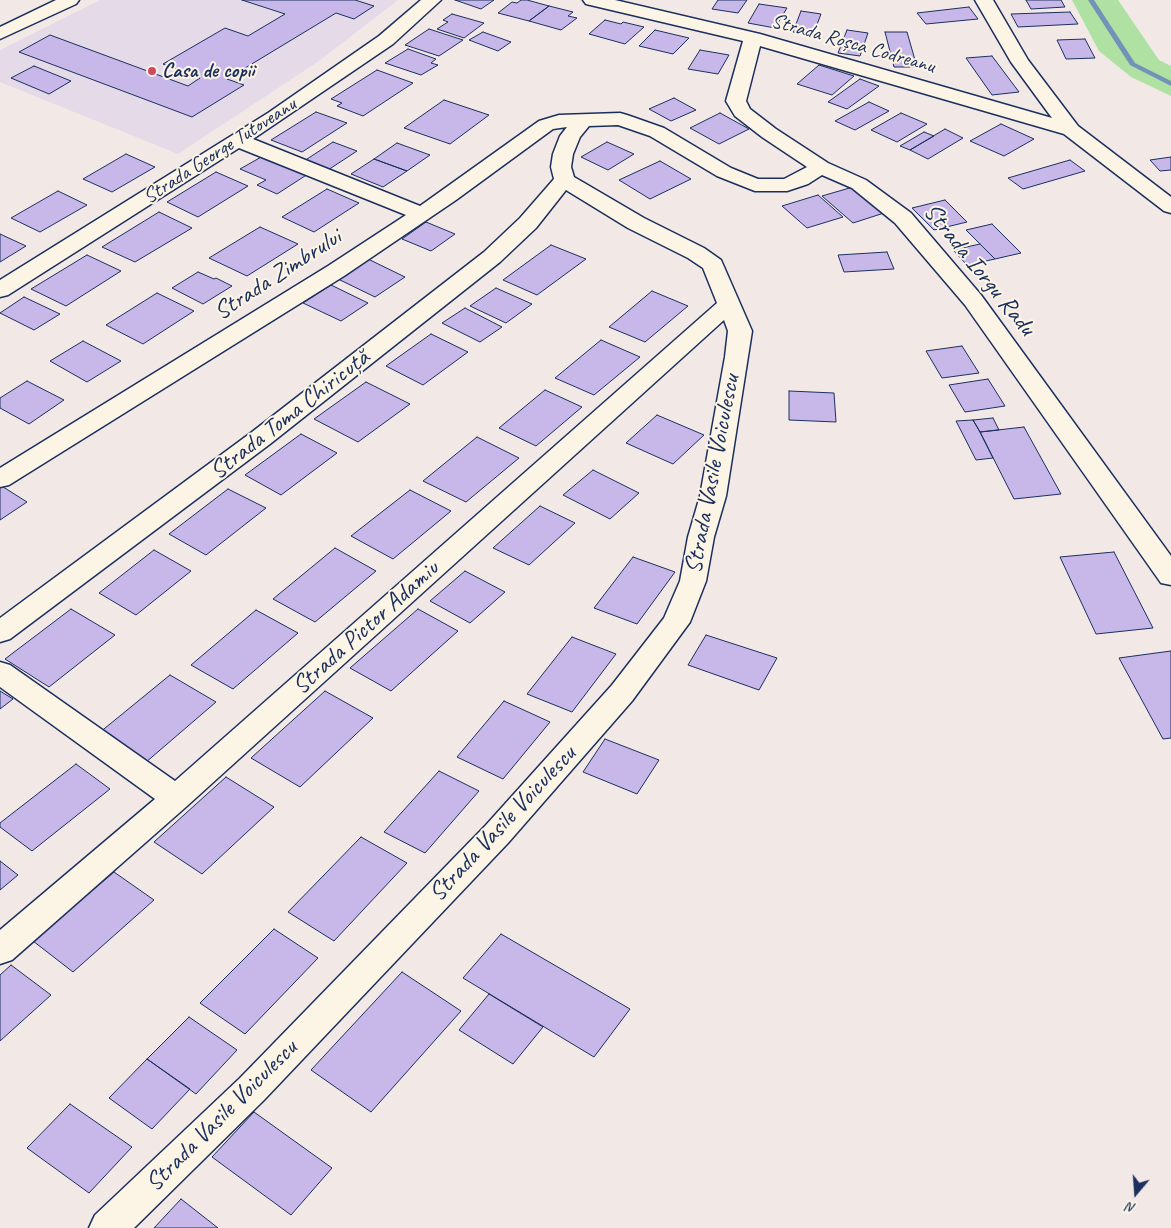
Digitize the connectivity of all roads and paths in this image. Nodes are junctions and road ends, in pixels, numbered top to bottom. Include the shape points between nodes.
1 (70, 0) edge
2 (432, 0) edge
3 (592, 0) edge
4 (984, 0) edge
5 (0, 34) edge
6 (753, 38) junction
7 (583, 120) junction
8 (1071, 130) junction
9 (238, 140) junction
10 (821, 167) junction
11 (564, 180) junction
12 (1171, 207) edge
13 (421, 214) junction
14 (0, 290) edge
15 (729, 304) junction
16 (0, 479) edge
17 (1171, 576) edge
18 (0, 632) edge
19 (0, 672) edge
20 (176, 798) junction
21 (0, 950) edge
22 (108, 1228) edge

1 - 5 street
2 - 9 street, Strada George Tutoveanu via 386,40
3 - 6 street, Strada Roșca Codreanu
4 - 8 street via 1020,62
6 - 8 street, Strada Roșca Codreanu
6 - 10 street, Strada Iorgu Radu via 736,101 742,112 769,133
7 - 10 street via 620,119 639,124 724,172 755,185 788,185
7 - 11 street via 565,145 561,167
7 - 13 street, Strada Zimbrului via 546,125
8 - 12 street
9 - 13 street
9 - 14 street, Strada George Tutoveanu
10 - 17 street, Strada Iorgu Radu via 859,184 890,207 967,293
11 - 15 street, Strada Vasile Voiculescu via 713,265
11 - 18 street, Strada Toma Chiricuță via 528,223 484,264 261,438
13 - 16 street, Strada Zimbrului via 242,331
15 - 20 street, Strada Pictor Adamiu
15 - 22 street, Strada Vasile Voiculescu via 740,331 737,357 713,496 693,581 676,622 622,693 497,834 252,1089
19 - 20 street
20 - 21 street, Strada Pictor Adamiu

